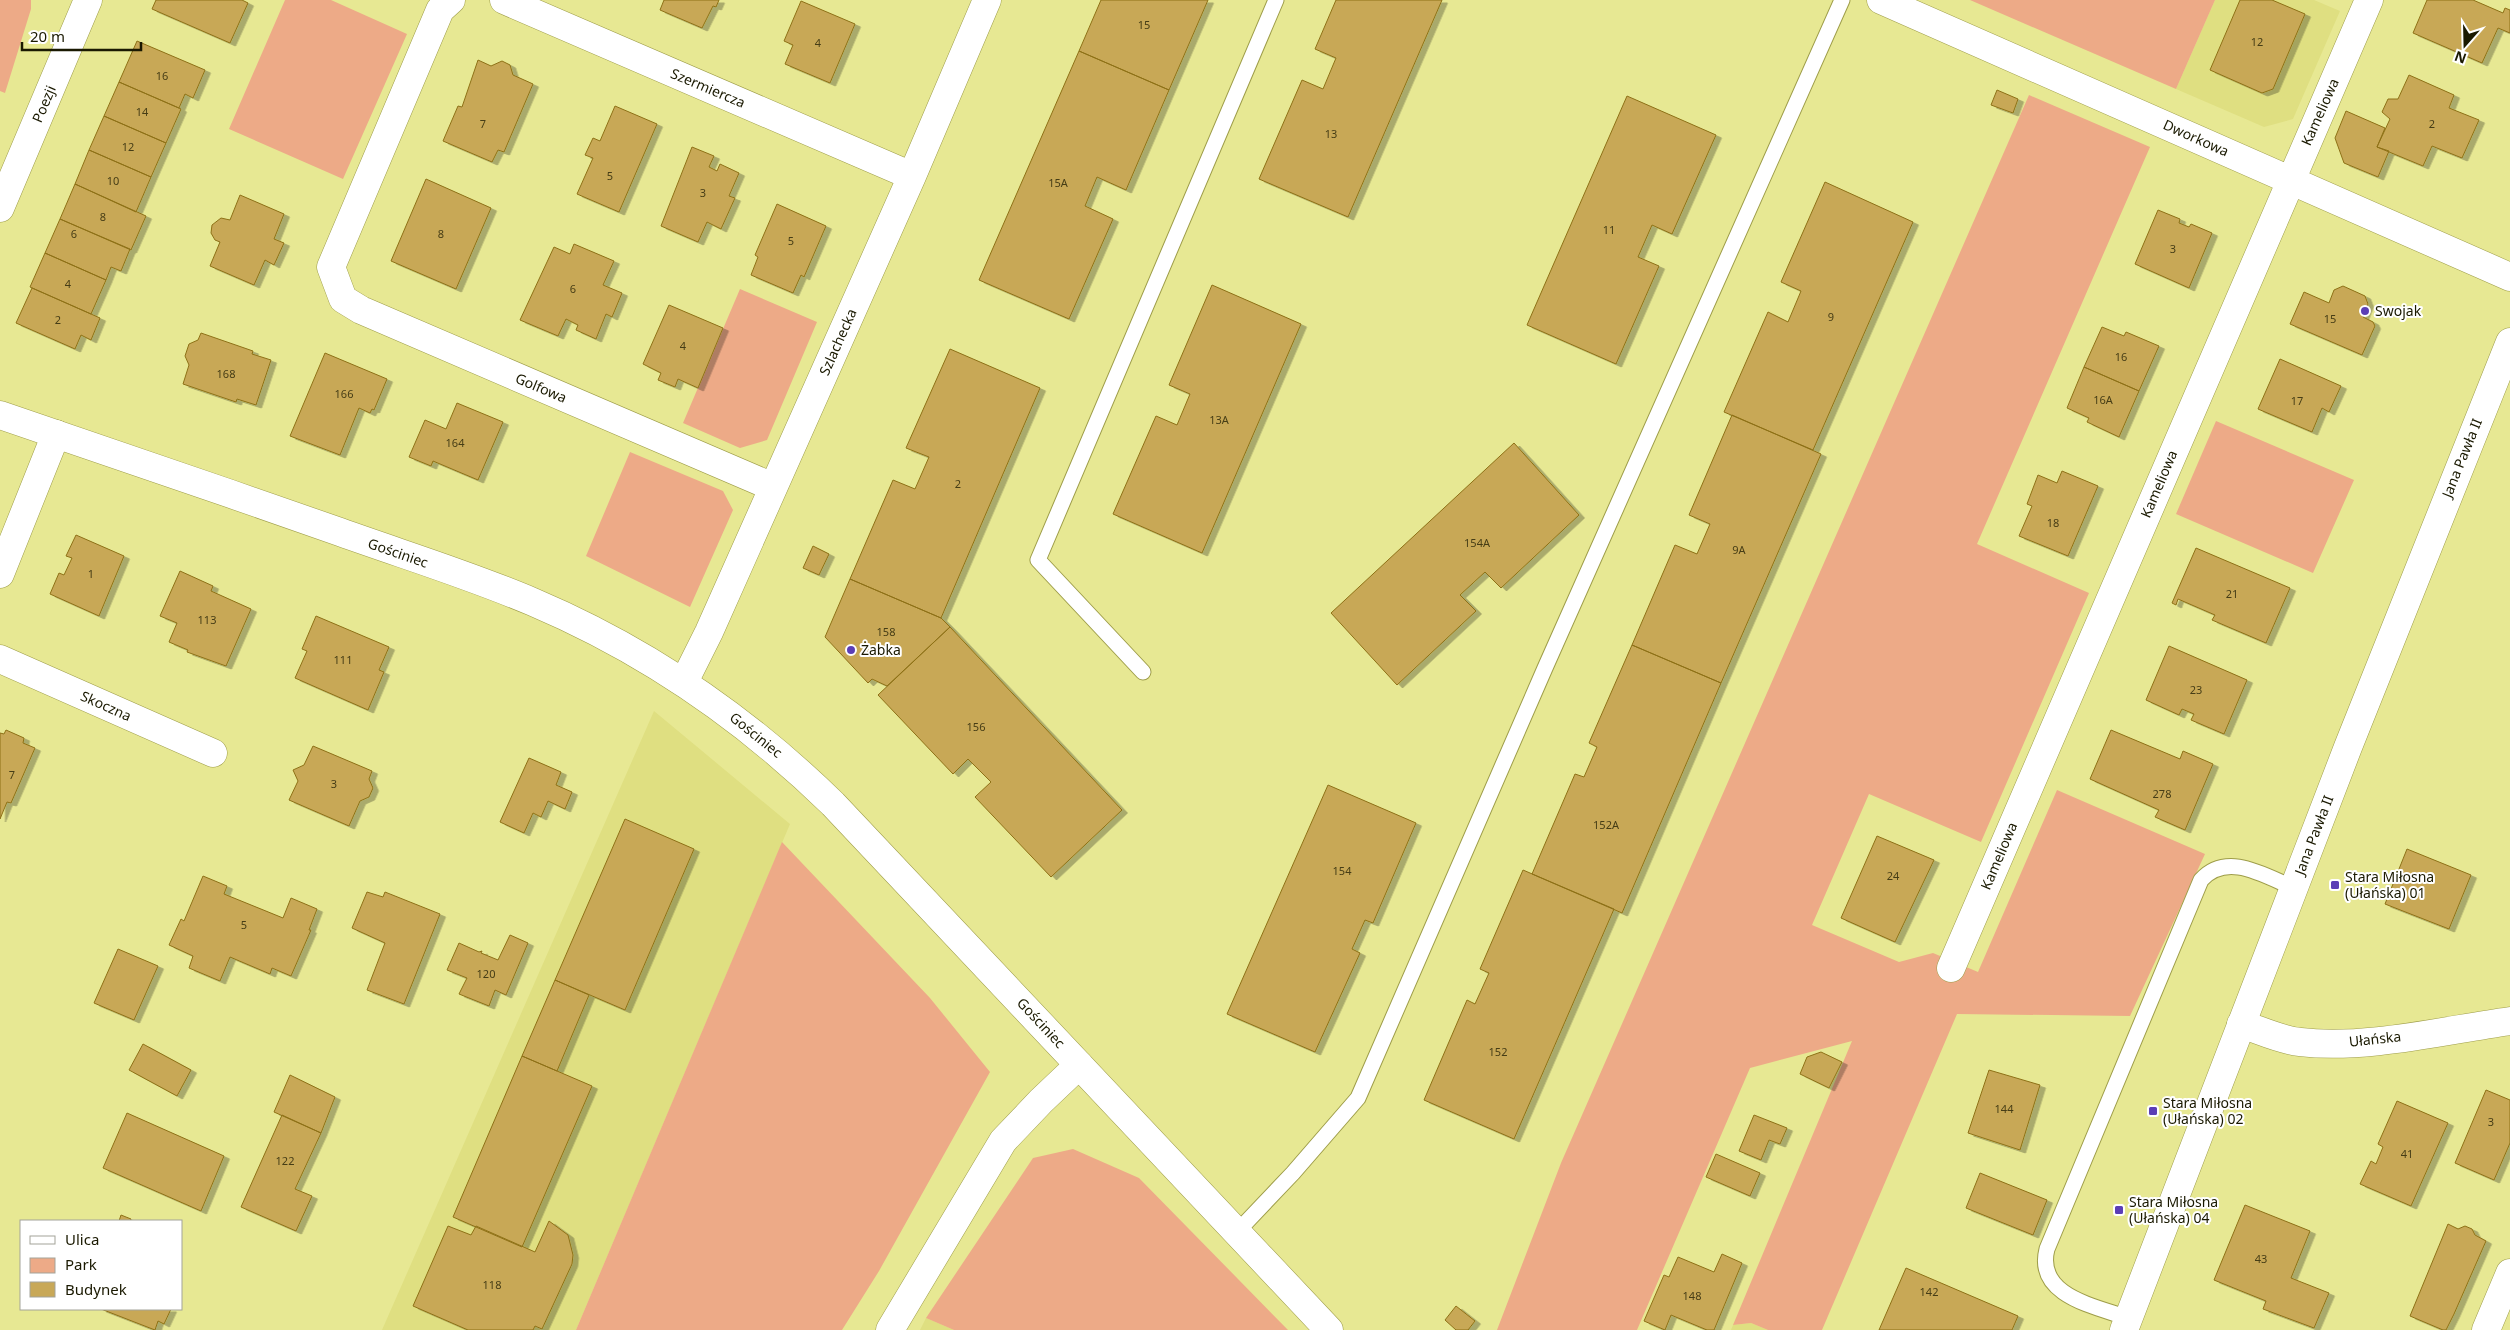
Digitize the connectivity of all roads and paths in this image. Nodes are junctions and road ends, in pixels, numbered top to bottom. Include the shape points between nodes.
1 (88, 0) edge
2 (450, 0) edge
3 (504, 0) edge
4 (987, 0) edge
5 (1276, 0) edge
6 (1842, 0) edge
7 (1881, 0) edge
8 (2369, 0) edge
9 (912, 176) junction
10 (2290, 180) junction
11 (0, 208) edge
12 (2510, 277) edge
13 (2510, 342) edge
14 (0, 414) edge
15 (56, 434) junction
16 (773, 487) junction
17 (0, 574) edge
18 (0, 659) edge
19 (1143, 672) dead end
20 (684, 682) junction
21 (213, 753) dead end
22 (2294, 888) junction
23 (1951, 968) dead end
24 (2510, 1021) edge
25 (2241, 1024) junction
26 (1079, 1065) junction
27 (1236, 1233) junction
28 (2510, 1273) edge
29 (2126, 1324) edge
30 (890, 1330) edge
31 (1330, 1330) edge
32 (2486, 1330) edge

1 - 11 street, Poezji
2 - 16 street, Golfowa via 440,10 331,266 342,299
3 - 9 street, Szermiercza
4 - 9 street, Szlachecka
5 - 19 lane via 1038,560
6 - 27 lane via 1358,1098
7 - 10 street, Dworkowa
8 - 10 street, Kameliowa
9 - 16 street, Szlachecka
10 - 12 street, Dworkowa
10 - 23 street, Kameliowa
13 - 22 street, Jana Pawła II
14 - 15 street, Gościniec
15 - 17 street
15 - 20 street, Gościniec via 508,592 613,640
16 - 20 street, Szlachecka
18 - 21 street, Skoczna
20 - 26 street, Gościniec via 733,716 810,781
22 - 25 street, Jana Pawła II
22 - 29 lane via 2234,866 2219,867 2201,880 2047,1249 2046,1272 2053,1285
24 - 25 street, Ułańska via 2371,1041 2327,1043 2299,1042
25 - 29 street, Jana Pawła II
26 - 27 street, Gościniec
26 - 30 street via 1003,1141
27 - 31 street, Gościniec
28 - 32 street

